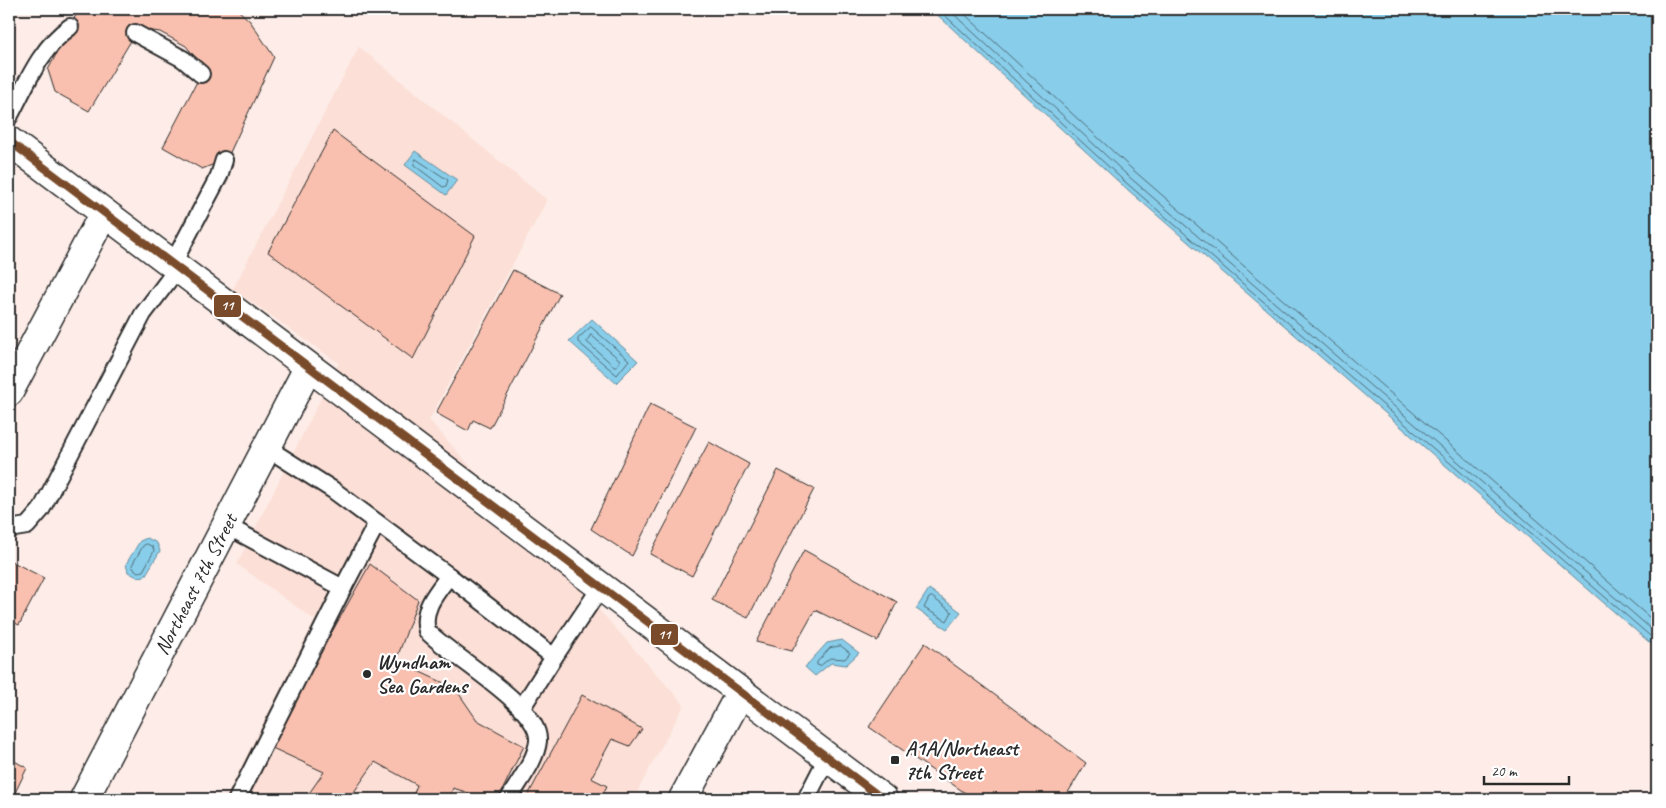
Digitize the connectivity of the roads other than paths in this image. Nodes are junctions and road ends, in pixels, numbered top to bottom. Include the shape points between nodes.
1 (70, 27) dead end
2 (135, 33) dead end
3 (201, 74) dead end
4 (9, 117) edge
5 (9, 141) edge
6 (224, 160) dead end
7 (104, 213) junction
8 (175, 267) junction
9 (308, 368) junction
10 (9, 392) edge
11 (267, 448) junction
12 (376, 523) junction
13 (9, 526) edge
14 (226, 526) junction
15 (449, 576) junction
16 (601, 587) junction
17 (343, 588) junction
18 (554, 657) junction
19 (741, 692) junction
20 (521, 709) junction
21 (827, 758) junction
22 (84, 799) edge
23 (237, 799) edge
24 (509, 799) edge
25 (683, 799) edge
26 (806, 799) edge
27 (883, 799) edge

1 - 4 lane via 43,53
2 - 3 lane via 183,58
5 - 7 main road
6 - 8 lane
7 - 8 main road
7 - 10 main road
8 - 9 main road
8 - 13 lane via 143,314 41,510 27,526
9 - 11 main road, Northeast 7th Street
9 - 16 main road
11 - 12 lane via 333,490
11 - 14 main road, Northeast 7th Street
12 - 15 lane
12 - 17 lane
14 - 17 lane
14 - 22 main road, Northeast 7th Street
15 - 18 lane
15 - 20 lane via 430,602 425,623 427,631
16 - 18 lane
16 - 19 main road
17 - 23 lane
18 - 20 lane
19 - 21 main road
19 - 25 main road
20 - 24 lane via 532,720 538,732 538,742
21 - 26 lane
21 - 27 main road

